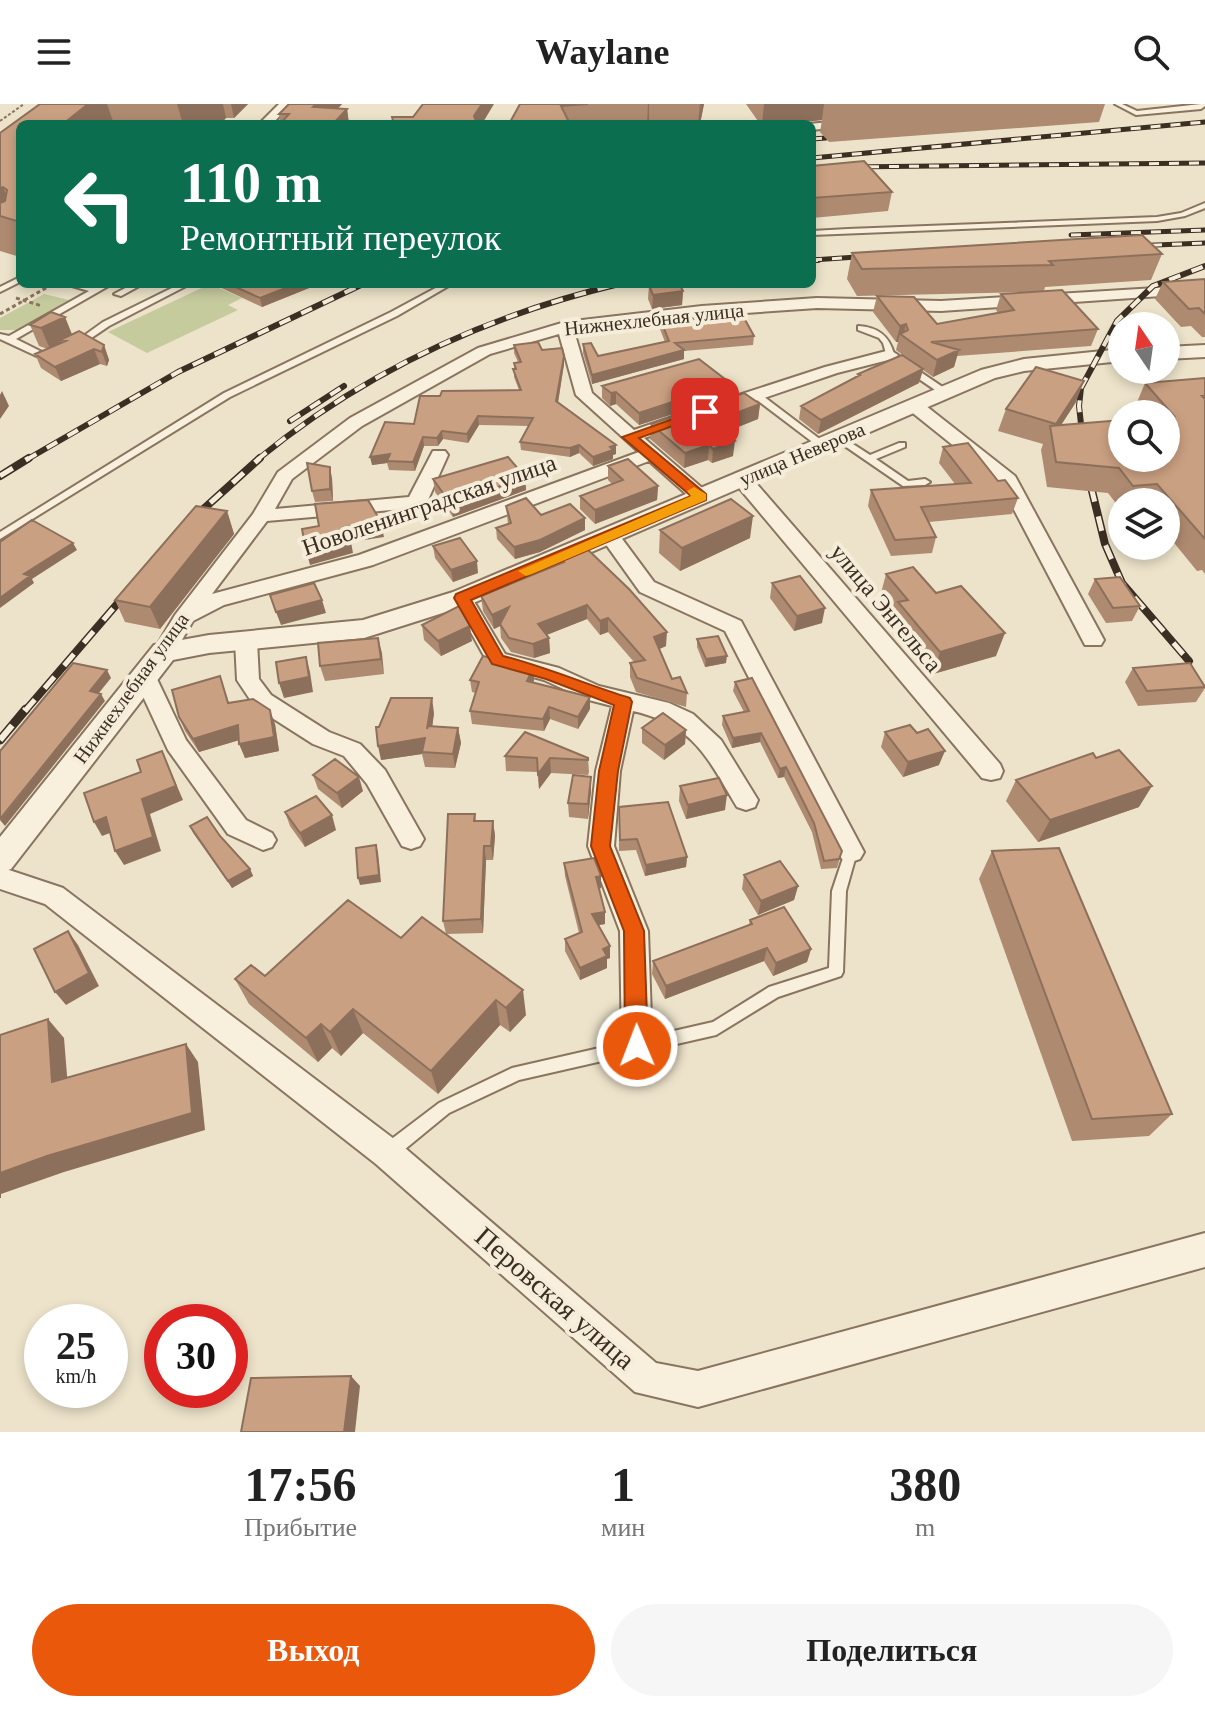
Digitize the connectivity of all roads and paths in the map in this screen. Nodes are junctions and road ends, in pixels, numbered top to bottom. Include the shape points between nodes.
1 (24, 104) edge
2 (285, 104) edge
3 (1118, 104) edge
4 (1204, 104) edge
5 (269, 120) edge
6 (0, 121) edge
7 (876, 121) dead end
8 (816, 126) edge
9 (1205, 205) edge
10 (816, 233) edge
11 (46, 288) edge
12 (84, 288) edge
13 (101, 288) edge
14 (131, 288) edge
15 (178, 288) edge
16 (441, 288) edge
17 (1205, 289) edge
18 (96, 291) junction
19 (118, 294) dead end
20 (12, 297) dead end
21 (23, 301) junction
22 (60, 311) junction
23 (0, 314) edge
24 (565, 327) junction
25 (861, 328) dead end
26 (0, 336) edge
27 (10, 339) junction
28 (66, 348) edge
29 (1205, 351) edge
30 (56, 352) edge
31 (1180, 352) edge
32 (890, 355) junction
33 (1108, 356) edge
34 (944, 392) junction
35 (756, 395) junction
36 (915, 406) junction
37 (629, 437) junction
38 (831, 441) junction
39 (902, 445) dead end
40 (650, 454) junction
41 (439, 455) dead end
42 (869, 459) junction
43 (742, 479) junction
44 (925, 482) dead end
45 (701, 497) junction
46 (261, 516) junction
47 (0, 536) edge
48 (610, 536) junction
49 (462, 598) junction
50 (182, 620) junction
51 (1093, 640) dead end
52 (246, 641) junction
53 (164, 652) junction
54 (145, 677) junction
55 (624, 702) junction
56 (991, 771) dead end
57 (746, 800) dead end
58 (411, 839) dead end
59 (263, 840) dead end
60 (851, 852) joint
61 (0, 860) edge
62 (0, 878) edge
63 (637, 1046) junction
64 (387, 1153) junction
65 (1205, 1250) edge

1 - 6 path
2 - 5 street
3 - 4 lane via 1136,113
7 - 8 street
9 - 10 lane via 1192,214 1090,223
11 - 21 path
12 - 18 lane
13 - 18 lane
14 - 19 lane
15 - 28 lane
16 - 47 lane via 227,395
17 - 24 street, Нижнехлебная улица via 941,306 817,303
18 - 22 lane
20 - 21 path
21 - 22 path
21 - 23 path
22 - 27 lane
24 - 37 street via 591,393
24 - 46 street, Нижнехлебная улица via 484,351 356,422 285,476
25 - 32 lane via 881,333
26 - 27 lane
27 - 30 lane via 46,357
29 - 31 street
32 - 34 lane
32 - 35 street
33 - 34 street, улица Неверова via 1024,365
34 - 36 street, улица Неверова
35 - 37 street
35 - 38 lane
36 - 38 street, улица Неверова
36 - 51 street via 1008,480
37 - 40 street
38 - 42 lane
38 - 43 street, улица Неверова
39 - 42 lane
40 - 45 street
40 - 50 street, Новоленинградская улица via 366,560 217,600
41 - 46 street via 414,502
42 - 44 lane via 906,484
43 - 45 street, улица Неверова
43 - 56 street, улица Энгельса
45 - 48 street, улица Неверова
46 - 50 street, Нижнехлебная улица
48 - 49 street, улица Неверова
48 - 60 street via 647,587 733,626
49 - 52 street, улица Неверова via 364,629
49 - 55 street via 497,660
50 - 53 street, Нижнехлебная улица
52 - 53 street, улица Неверова
52 - 58 street via 248,680 263,701 321,738 352,750 376,777
53 - 54 street, Нижнехлебная улица
54 - 59 street via 176,744 237,827
54 - 61 street, Нижнехлебная улица
55 - 57 street via 685,720 713,746
55 - 63 street via 608,771 601,846 634,931
60 - 63 lane via 839,891 836,972 774,992 716,1028
62 - 64 street, Перовская улица via 54,896
63 - 64 lane via 517,1073 444,1108
64 - 65 street, Перовская улица via 648,1379 698,1389

